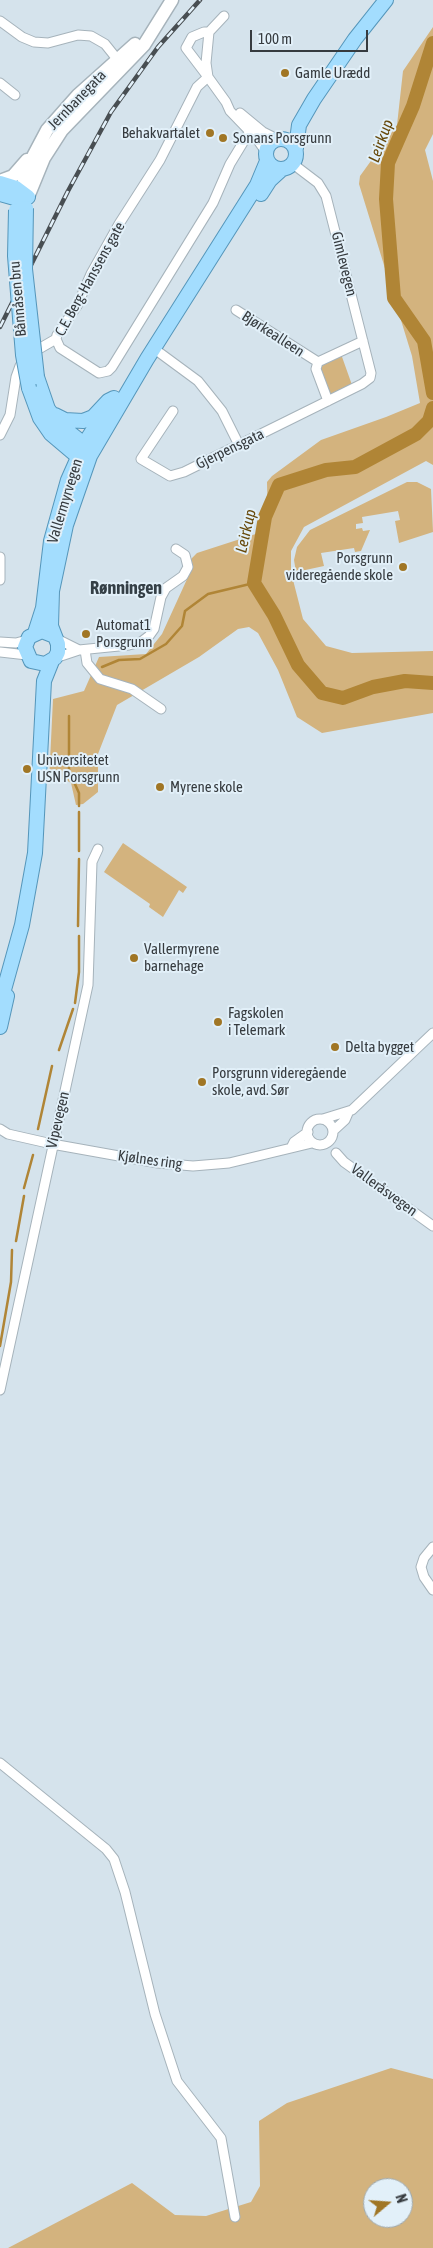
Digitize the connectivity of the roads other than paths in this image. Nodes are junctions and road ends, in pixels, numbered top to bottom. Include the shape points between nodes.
1 (172, 0) edge
2 (386, 0) edge
3 (224, 16) dead end
4 (0, 21) edge
5 (209, 32) junction
6 (121, 64) junction
7 (208, 77) junction
8 (0, 83) edge
9 (15, 95) dead end
10 (226, 102) junction
11 (299, 125) junction
12 (250, 131) junction
13 (279, 138) junction
14 (36, 148) junction
15 (296, 148) junction
16 (267, 156) junction
17 (287, 167) junction
18 (0, 182) edge
19 (0, 194) edge
20 (22, 201) junction
21 (207, 267) junction
22 (236, 310) dead end
23 (56, 339) junction
24 (363, 341) junction
25 (160, 353) dead end
26 (146, 359) junction
27 (318, 362) junction
28 (370, 378) joint
29 (33, 382) junction
30 (114, 398) junction
31 (328, 401) junction
32 (48, 409) junction
33 (173, 411) dead end
34 (0, 435) edge
35 (238, 445) junction
36 (84, 452) junction
37 (176, 549) dead end
38 (0, 558) edge
39 (0, 580) edge
40 (31, 636) junction
41 (54, 636) junction
42 (0, 642) edge
43 (82, 650) junction
44 (0, 652) edge
45 (29, 658) junction
46 (53, 660) junction
47 (161, 709) dead end
48 (98, 849) dead end
49 (30, 880) junction
50 (10, 972) junction
51 (0, 1004) edge
52 (0, 1027) edge
53 (433, 1033) edge
54 (348, 1113) junction
55 (323, 1119) junction
56 (333, 1131) junction
57 (308, 1132) junction
58 (3, 1133) edge
59 (312, 1143) junction
60 (52, 1144) junction
61 (292, 1146) junction
62 (336, 1153) dead end
63 (433, 1226) edge
64 (0, 1390) edge
65 (433, 1547) edge
66 (433, 1590) edge
67 (0, 1763) edge
68 (235, 2217) dead end

1 - 6 street, Jernbanegata via 144,45
2 - 11 main road via 335,66
3 - 5 street
4 - 6 street via 34,42 91,36 105,44
5 - 7 street
5 - 7 street via 192,37 186,48
6 - 14 street, Jernbanegata via 61,112
6 - 20 street, Jernbanegata via 62,130
7 - 10 street
7 - 23 street, C.E. Berg-Hanssens gate via 197,87 160,160 119,224 91,274 80,302
8 - 9 street
10 - 12 street via 230,111
10 - 13 street via 263,132
11 - 13 main road
11 - 15 main road
12 - 16 street
12 - 23 street, C.E. Berg-Hanssens gate via 230,164 214,203 112,367 103,373 94,371 60,348
13 - 15 main road via 290,141
13 - 16 main road via 269,144
14 - 18 street via 18,171
14 - 20 street, Jernbanegata
15 - 17 main road via 296,157
16 - 17 main road via 274,167
16 - 21 main road, Vallermyrvegen via 257,185
17 - 21 main road, Vallermyrvegen via 270,180 222,251
17 - 24 street, Gimlevegen via 318,183 326,196
18 - 20 main road
19 - 20 main road
20 - 29 main road, Bånnåsen bru, bridge via 14,232 16,271 23,355
21 - 26 main road, Vallermyrvegen
22 - 27 street, Bjørkealleen
23 - 34 street via 39,347 20,366 10,415
24 - 27 street, Bjørkealleen
24 - 28 street, Gimlevegen
25 - 35 street via 198,381 222,411
26 - 30 main road, Vallermyrvegen
26 - 36 main road, Vallermyrvegen
27 - 31 street via 316,369
28 - 31 street, Gjerpensgata
29 - 32 main road
29 - 36 main road via 36,409 44,425 62,445
30 - 32 main road via 93,417 79,422 65,420
30 - 36 main road, Vallermyrvegen
31 - 35 street, Gjerpensgata
32 - 36 main road
33 - 35 street, Gjerpensgata via 141,459 163,474 180,474
36 - 40 main road, Vallermyrvegen via 55,525 43,608
36 - 41 main road, Vallermyrvegen via 61,543 51,608
37 - 43 street via 185,555 188,567 183,576 166,588 149,636 129,645
38 - 39 street
40 - 41 main road via 46,632
40 - 42 street
40 - 45 main road
41 - 43 street
41 - 46 main road via 58,648
43 - 46 street
43 - 47 street via 87,663 100,679 132,689
44 - 45 street
45 - 46 main road via 42,664
45 - 49 main road via 36,674 37,694 28,854
46 - 49 main road via 44,681 35,854
48 - 60 street, Vipevegen via 92,862 88,985
49 - 50 main road
50 - 51 main road
50 - 52 main road
53 - 54 street
54 - 55 street
54 - 56 street
55 - 56 street via 329,1122
55 - 57 street via 310,1124
56 - 59 street via 326,1144
57 - 59 street
57 - 61 street, Kjølnes ring
58 - 60 street, Kjølnes ring
59 - 61 street, Kjølnes ring
60 - 61 street, Kjølnes ring via 193,1166 229,1163 272,1154
60 - 64 street, Vipevegen
62 - 63 street, Valleråsvegen
65 - 66 street via 421,1567
67 - 68 street via 114,1859 155,2014 177,2081 222,2138

